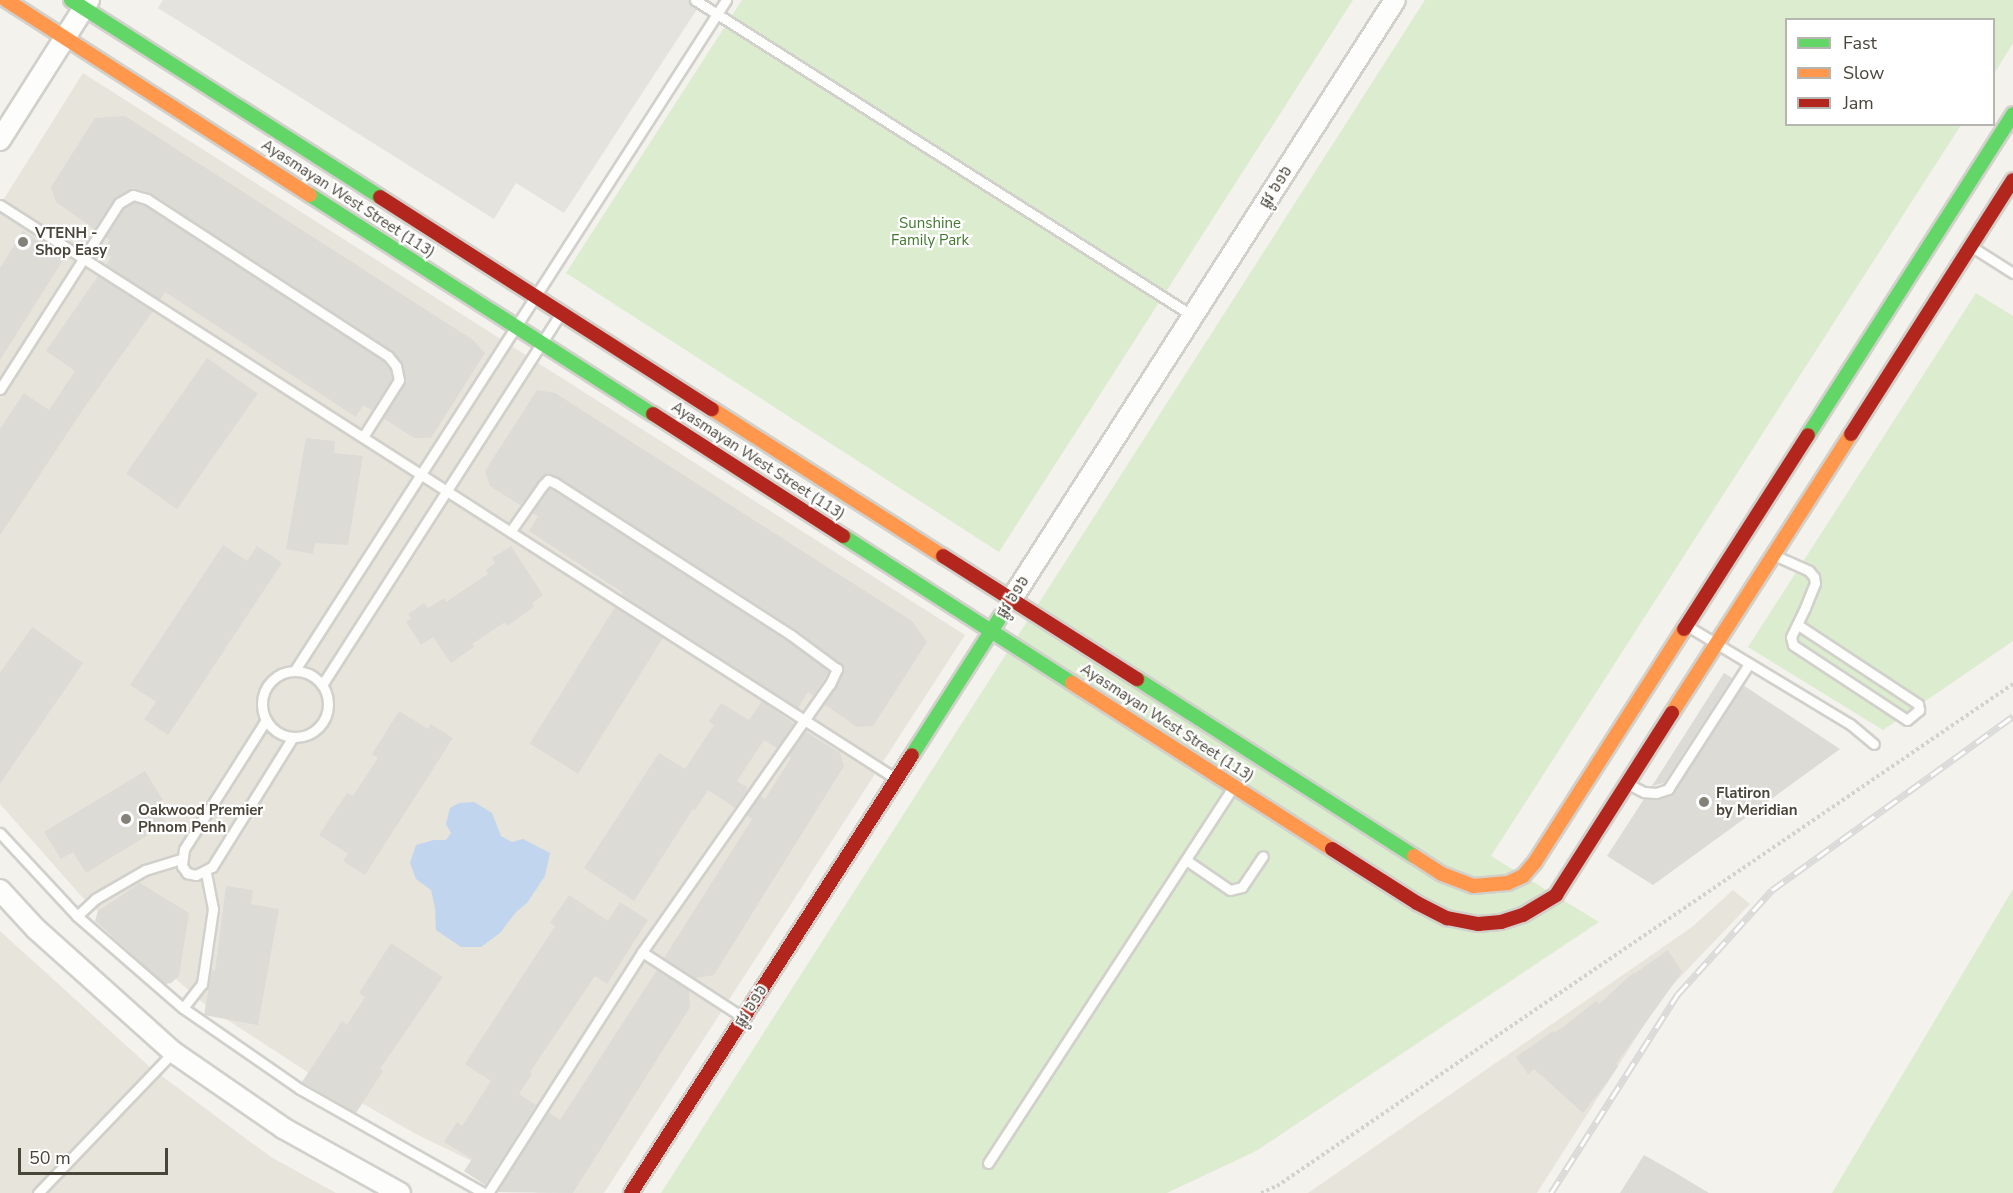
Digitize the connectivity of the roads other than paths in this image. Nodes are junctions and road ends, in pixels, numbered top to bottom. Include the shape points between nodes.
1 (6, 0) edge
2 (695, 0) edge
3 (726, 0) edge
4 (1395, 0) edge
5 (81, 3) edge
6 (717, 14) junction
7 (65, 37) junction
8 (2013, 114) edge
9 (0, 138) edge
10 (261, 142) junction
11 (2013, 180) edge
12 (0, 205) edge
13 (1971, 246) junction
14 (85, 258) junction
15 (2013, 273) edge
16 (1931, 276) junction
17 (535, 296) junction
18 (561, 312) junction
19 (1194, 316) junction
20 (515, 326) junction
21 (542, 343) junction
22 (0, 389) edge
23 (681, 389) junction
24 (662, 420) junction
25 (363, 437) junction
26 (420, 474) junction
27 (447, 491) junction
28 (510, 532) junction
29 (1758, 546) junction
30 (1011, 600) junction
31 (1686, 626) junction
32 (1798, 626) junction
33 (992, 631) junction
34 (1717, 644) junction
35 (1749, 664) junction
36 (295, 670) junction
37 (322, 685) junction
38 (266, 720) junction
39 (802, 720) junction
40 (293, 737) junction
41 (1874, 744) dead end
42 (1254, 754) junction
43 (1239, 778) junction
44 (897, 779) junction
45 (1628, 784) junction
46 (0, 833) edge
47 (1263, 856) dead end
48 (181, 859) junction
49 (1186, 860) junction
50 (206, 872) junction
51 (0, 890) edge
52 (77, 916) junction
53 (642, 952) junction
54 (183, 1008) junction
55 (744, 1018) junction
56 (173, 1052) junction
57 (988, 1163) dead end
58 (38, 1193) edge
59 (400, 1193) edge
60 (486, 1193) edge
61 (631, 1193) edge

1 - 7 street, Ayasmayan West Street (113)
2 - 6 lane
3 - 6 lane
4 - 19 street, ផ្លូវ ៦១៦
5 - 7 street
5 - 10 street, Ayasmayan West Street (113)
6 - 17 lane
6 - 19 lane
7 - 9 street
7 - 10 street, Ayasmayan West Street (113)
8 - 16 street
10 - 17 street, Ayasmayan West Street (113)
10 - 20 street, Ayasmayan West Street (113)
11 - 13 street
12 - 14 lane
13 - 15 lane
13 - 16 street
14 - 22 lane
14 - 25 lane
14 - 25 lane via 119,203 133,195 157,205 392,361 399,380
16 - 29 street
16 - 29 street
17 - 18 street, Ayasmayan West Street (113)
17 - 20 lane
18 - 21 lane
18 - 23 street, Ayasmayan West Street (113)
19 - 30 street, ផ្លូវ ៦១៦
20 - 21 street, Ayasmayan West Street (113)
20 - 26 lane
21 - 24 street, Ayasmayan West Street (113)
21 - 27 lane
23 - 24 street
23 - 30 street, Ayasmayan West Street (113)
24 - 33 street, Ayasmayan West Street (113)
25 - 26 lane
26 - 27 lane
26 - 36 lane
27 - 28 lane
27 - 37 lane
28 - 39 lane
28 - 39 lane via 548,480 609,517 837,669
29 - 31 street
29 - 32 lane via 1814,577
29 - 34 street, Ayasmayan West Street (113)
30 - 33 street, ផ្លូវ ៦១៦
30 - 42 street, Ayasmayan West Street (113)
31 - 34 lane
31 - 42 street, Ayasmayan West Street (113) via 1535,862 1523,876 1508,884 1473,886 1442,874
32 - 32 lane via 1791,637 1793,645 1907,720 1920,710 1918,704
33 - 43 street, Ayasmayan West Street (113)
33 - 44 street, ផ្លូវ ៦១៦
34 - 35 lane
34 - 45 street, Ayasmayan West Street (113)
35 - 41 lane via 1850,724
35 - 45 lane via 1668,789 1644,792
36 - 37 lane via 314,677
36 - 38 lane via 272,680 265,690 262,701
37 - 40 lane via 328,701 322,723 304,736
38 - 40 lane via 280,734
38 - 48 lane
39 - 44 lane
39 - 53 lane
40 - 50 lane
42 - 43 street
43 - 45 street, Ayasmayan West Street (113) via 1417,903 1447,918 1478,924 1501,922 1533,911 1556,895
43 - 49 lane
44 - 55 street, ផ្លូវ ៦១៦
46 - 52 lane
47 - 49 lane via 1242,887 1230,890
48 - 50 lane via 187,873
48 - 52 lane via 145,870 95,899
49 - 57 lane
50 - 54 lane via 213,909 202,984
51 - 56 street via 36,929
52 - 54 lane
53 - 55 lane
53 - 60 lane
54 - 60 lane via 300,1089
55 - 61 street, ផ្លូវ ៦១៦
56 - 58 lane
56 - 59 street via 283,1128

